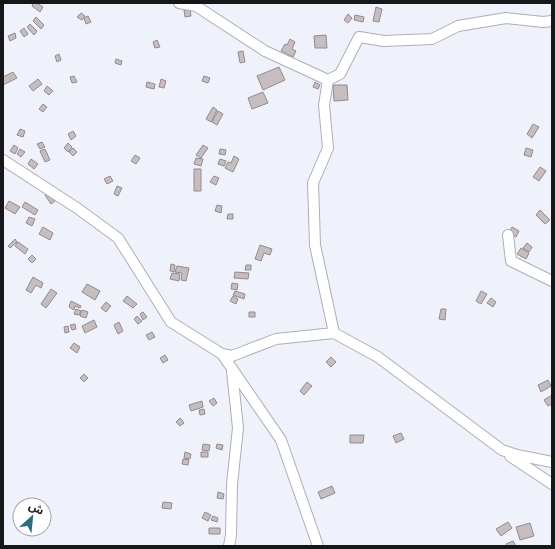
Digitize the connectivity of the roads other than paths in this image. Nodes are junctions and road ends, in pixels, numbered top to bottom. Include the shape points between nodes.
1 (179, 3) edge
2 (552, 21) edge
3 (328, 80) junction
4 (3, 160) edge
5 (508, 235) dead end
6 (552, 281) edge
7 (334, 333) junction
8 (222, 354) junction
9 (232, 369) junction
10 (502, 450) junction
11 (552, 462) edge
12 (552, 484) edge
13 (230, 546) edge
14 (318, 546) edge

1 - 3 street via 196,6 266,51
2 - 3 street via 506,18 458,26 432,39 384,41 359,38 340,74
3 - 7 street via 324,105 328,148 313,183 315,245
4 - 8 street via 118,238 171,322
5 - 6 street via 511,260
7 - 8 street via 276,339 232,356
7 - 10 street via 378,357
8 - 9 street
9 - 13 street via 238,428 232,484
9 - 14 street via 281,440
10 - 11 street
10 - 12 street

